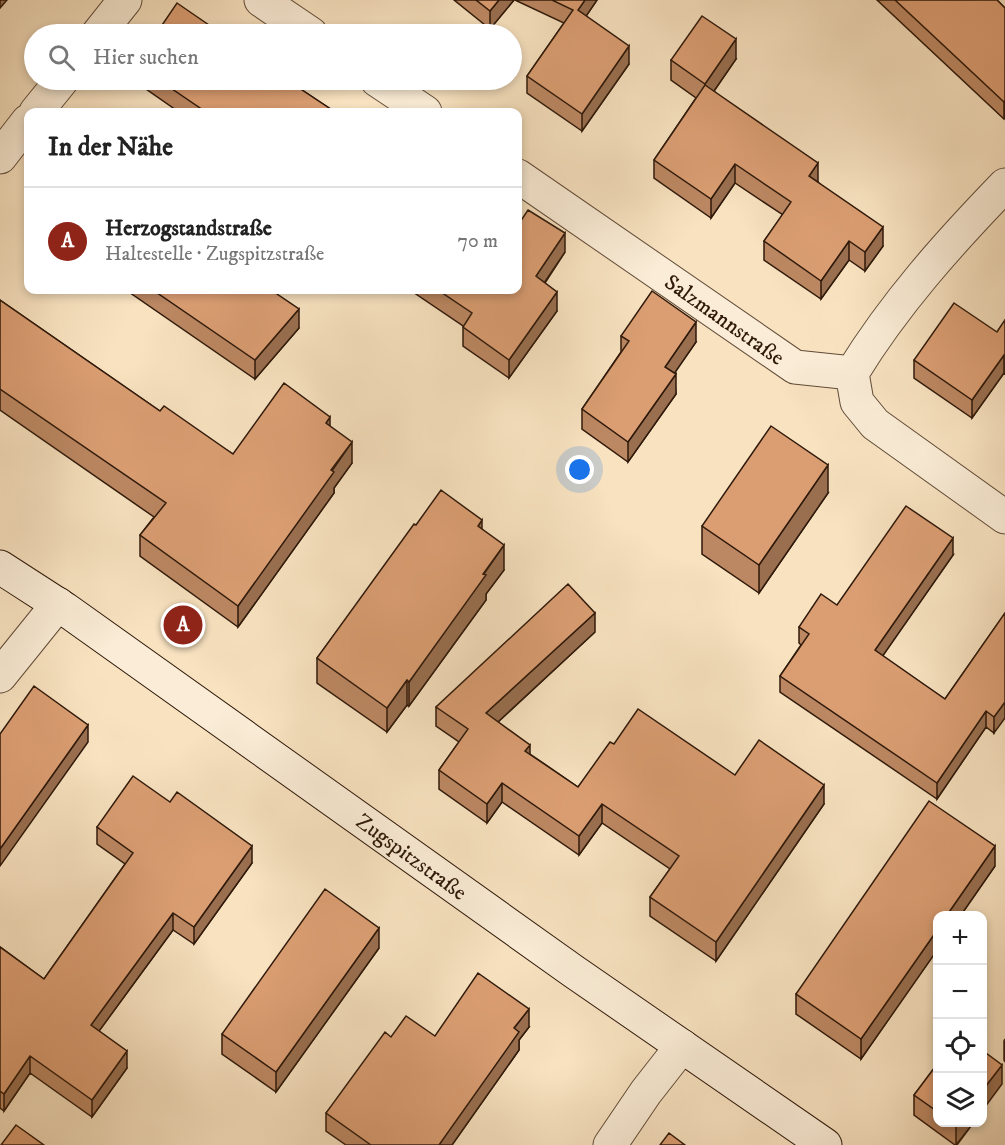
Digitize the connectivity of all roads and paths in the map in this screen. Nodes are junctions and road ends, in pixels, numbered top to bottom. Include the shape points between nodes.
1 (125, 0) edge
2 (261, 0) edge
3 (106, 24) edge
4 (296, 24) edge
5 (54, 90) edge
6 (392, 90) edge
7 (39, 108) edge
8 (418, 108) edge
9 (24, 127) edge
10 (0, 157) edge
11 (522, 179) edge
12 (1005, 185) edge
13 (852, 373) junction
14 (1005, 517) edge
15 (0, 567) edge
16 (58, 604) junction
17 (0, 676) edge
18 (681, 1046) junction
19 (610, 1145) edge
20 (825, 1145) edge

1 - 3 street
2 - 4 street
5 - 7 street
6 - 8 street
9 - 10 street
11 - 13 street, Salzmannstraße via 795,367
12 - 13 street via 910,288
13 - 14 street via 857,402 875,424
15 - 16 street, Zugspitzstraße
16 - 17 street
16 - 18 street, Zugspitzstraße
18 - 19 street
18 - 20 street, Zugspitzstraße

